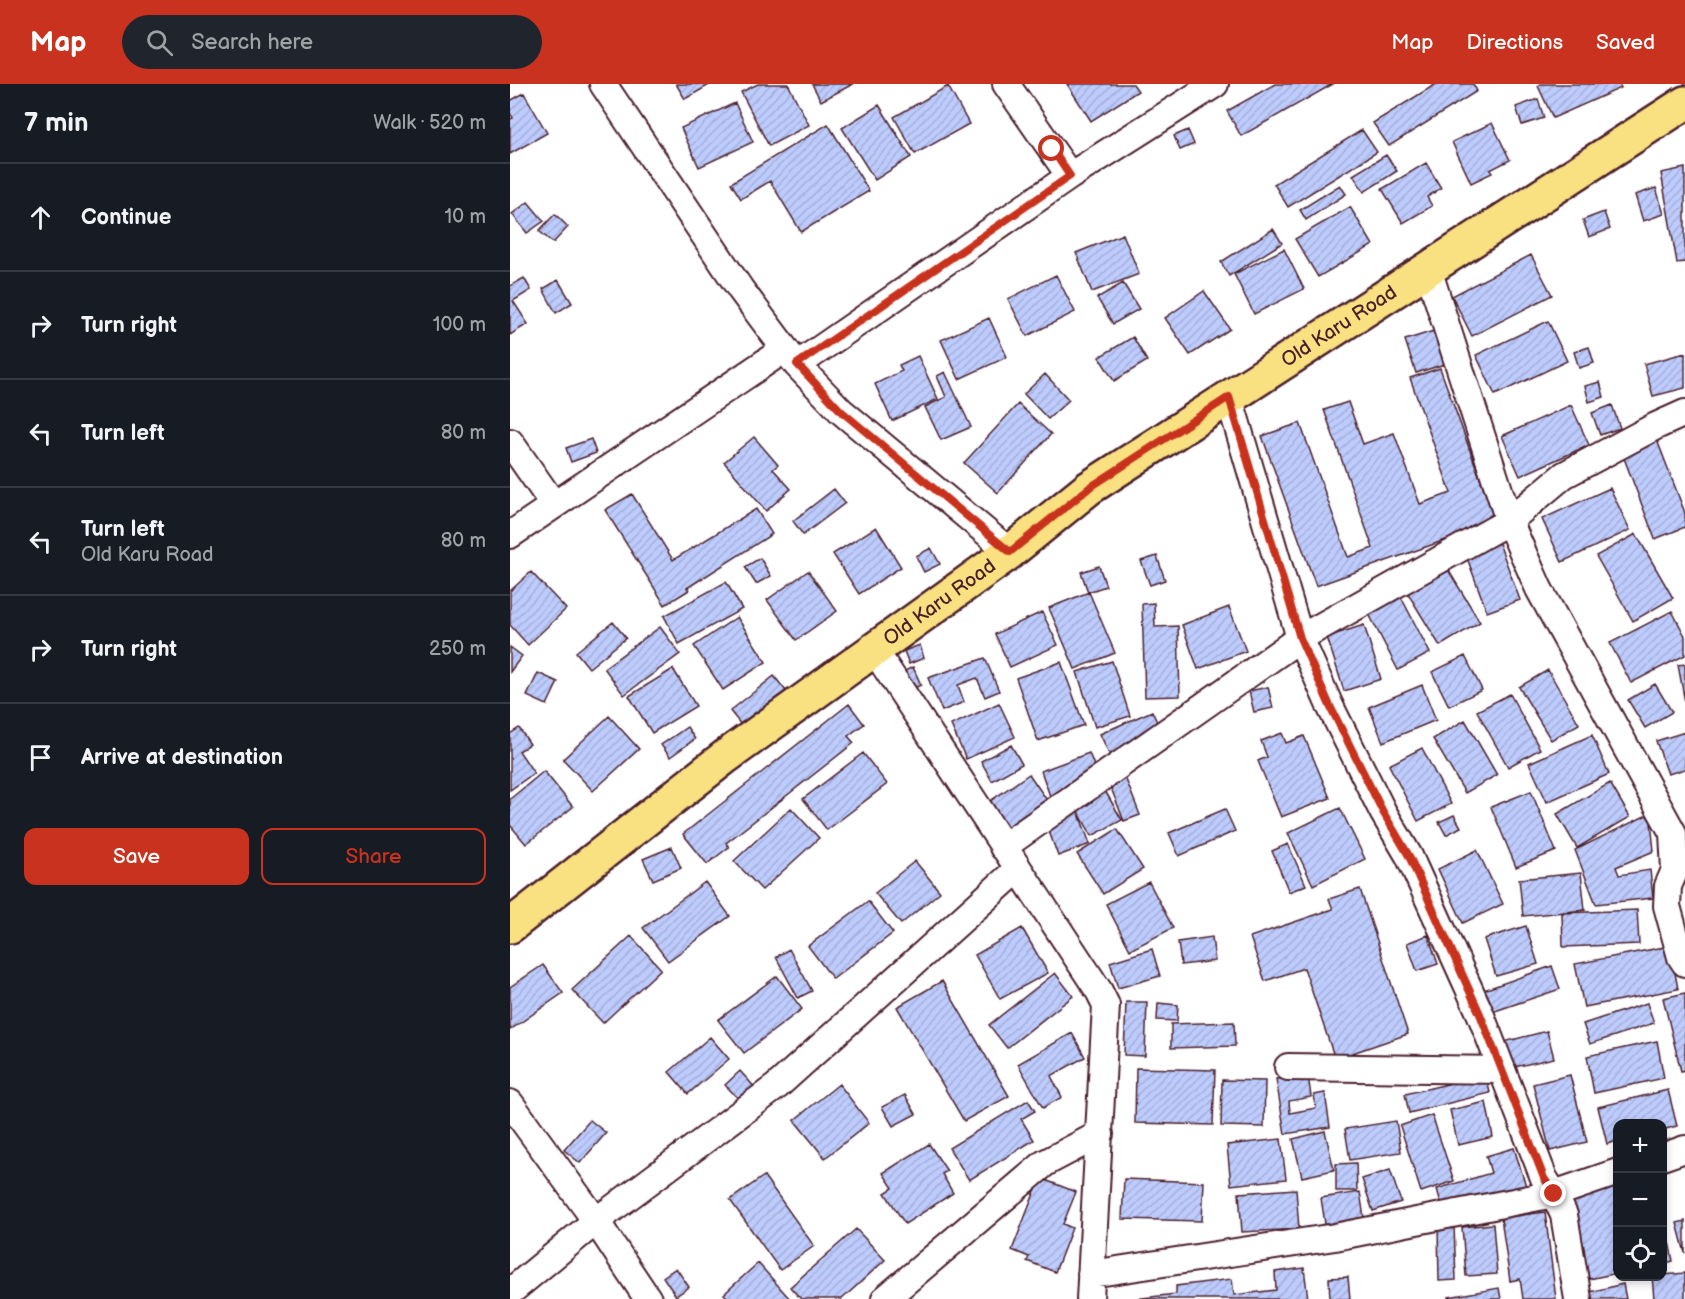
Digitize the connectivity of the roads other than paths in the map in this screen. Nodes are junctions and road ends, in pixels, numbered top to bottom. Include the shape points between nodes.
1 (603, 84) edge
2 (1006, 84) edge
3 (1215, 84) edge
4 (1685, 103) edge
5 (1070, 176) junction
6 (1428, 269) junction
7 (791, 357) junction
8 (1229, 397) junction
9 (1685, 413) edge
10 (510, 442) edge
11 (554, 505) junction
12 (1509, 521) junction
13 (510, 535) edge
14 (1010, 552) junction
15 (1300, 638) junction
16 (875, 651) junction
17 (1003, 847) junction
18 (1018, 868) junction
19 (510, 926) edge
20 (1685, 963) edge
21 (1288, 1067) dead end
22 (1502, 1070) junction
23 (510, 1103) edge
24 (1100, 1134) junction
25 (1685, 1149) edge
26 (1667, 1155) edge
27 (1614, 1173) edge
28 (1554, 1194) junction
29 (596, 1221) junction
30 (1091, 1274) junction
31 (510, 1292) edge
32 (648, 1299) edge
33 (885, 1299) edge
34 (1090, 1299) edge
35 (1578, 1299) edge

1 - 7 street via 741,290
2 - 5 street
3 - 5 street
4 - 6 main road, Old Karu Road
5 - 7 street
6 - 8 main road, Old Karu Road
6 - 12 street
7 - 11 street
7 - 14 street via 841,411
8 - 14 main road, Old Karu Road via 1089,488
8 - 15 street
9 - 12 street via 1564,475
10 - 11 street
11 - 13 street
12 - 15 street
12 - 20 street via 1539,589 1673,833 1675,870 1668,886 1667,906
14 - 16 main road, Old Karu Road
15 - 17 street
15 - 22 street via 1330,706 1409,856
16 - 17 street
16 - 19 main road, Old Karu Road via 725,758
17 - 18 street
18 - 24 street via 1107,1005
18 - 29 street via 777,1086
21 - 22 street
22 - 28 street via 1544,1178
23 - 29 street
24 - 30 street
24 - 33 street via 1045,1163
25 - 26 street
27 - 28 street
28 - 30 street via 1335,1237
28 - 35 street via 1563,1215
29 - 31 street
29 - 32 street
30 - 34 street

